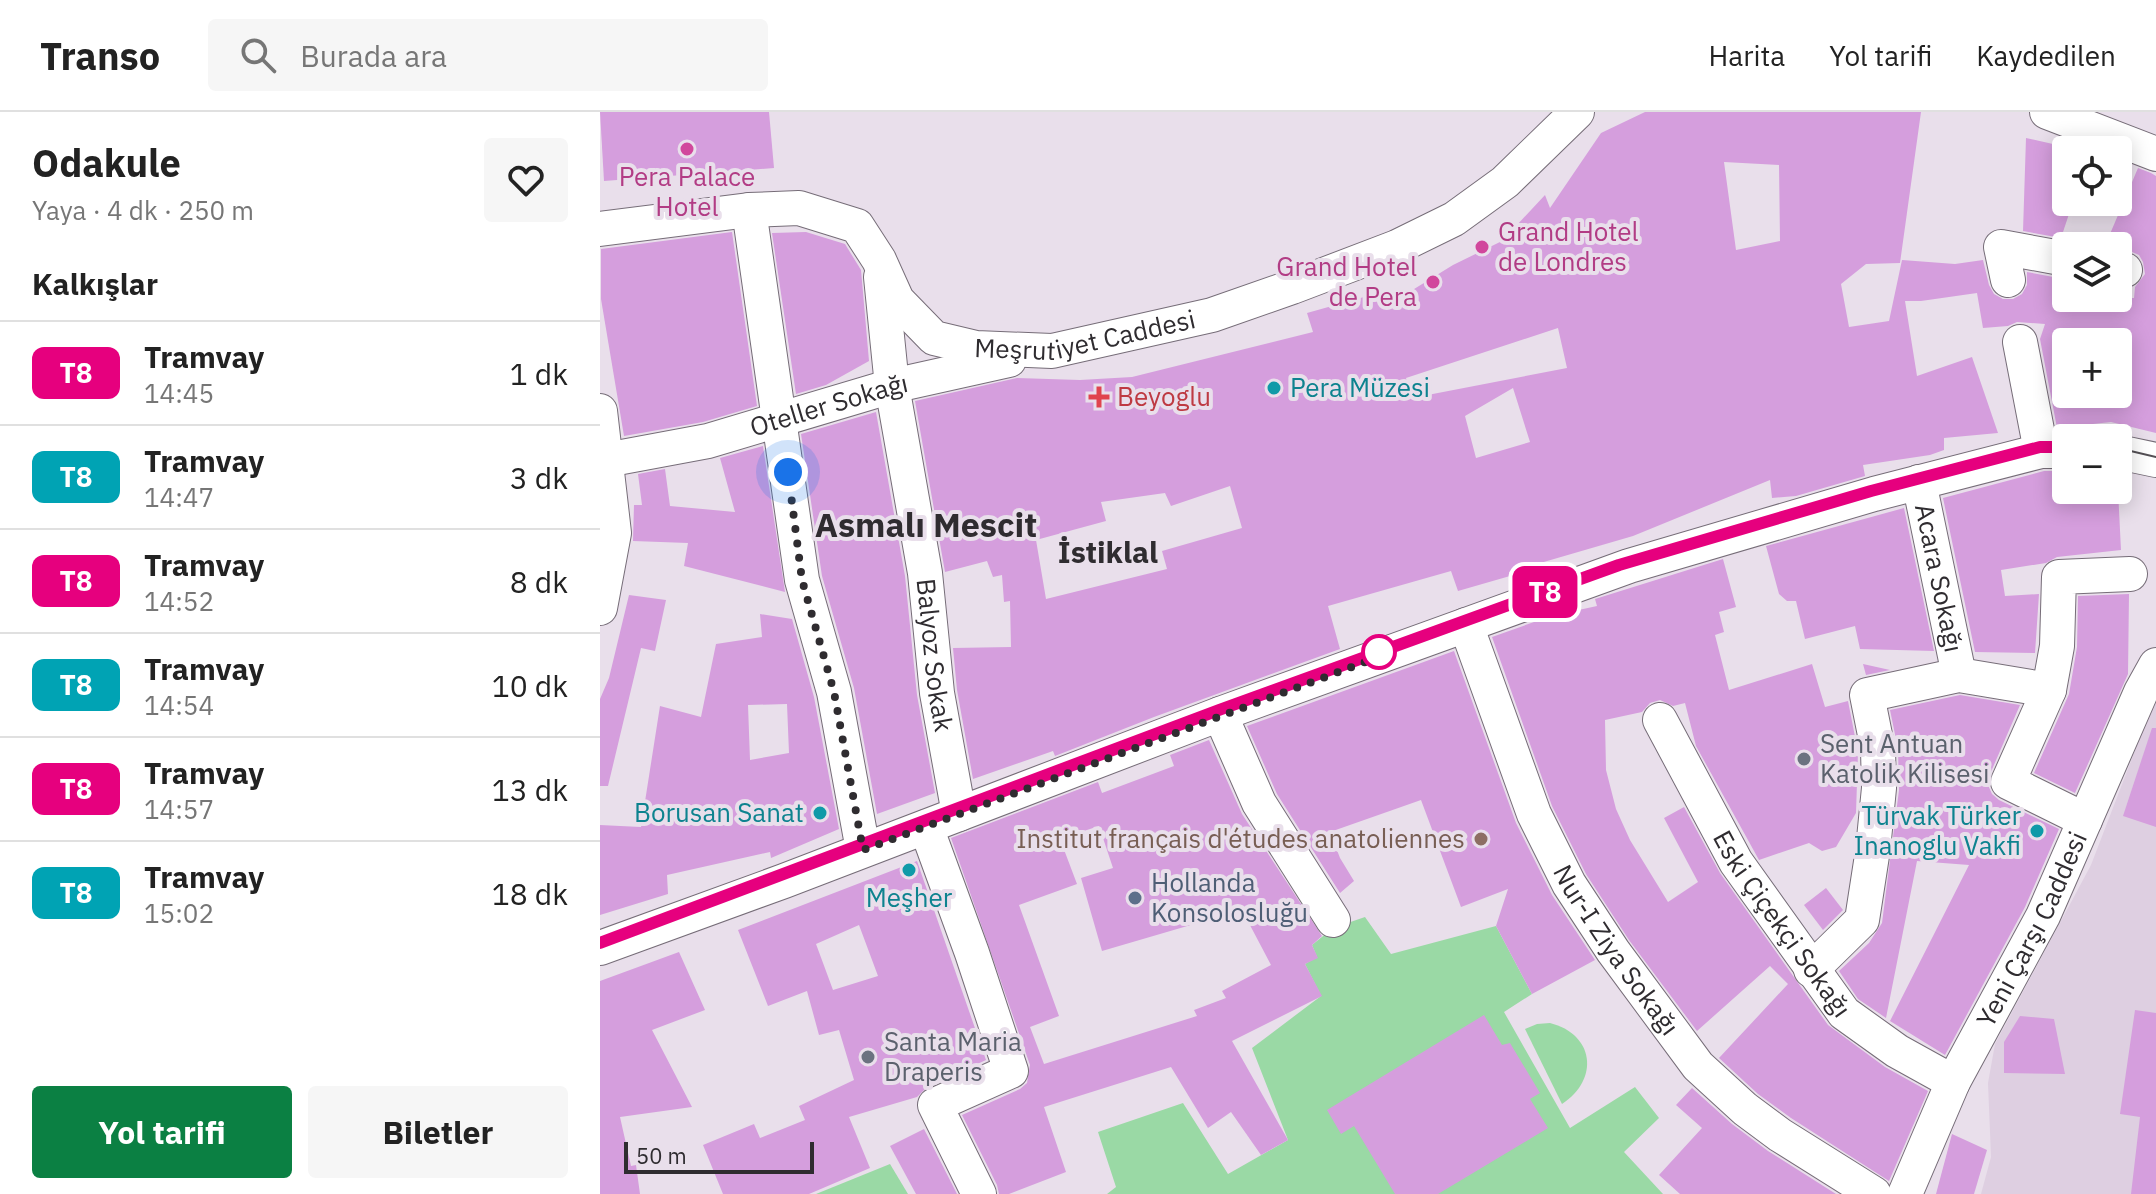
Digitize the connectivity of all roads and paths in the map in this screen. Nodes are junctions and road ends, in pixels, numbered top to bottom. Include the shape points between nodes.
1 (1577, 112) edge
2 (2047, 112) edge
3 (2156, 154) edge
4 (749, 210) junction
5 (600, 229) edge
6 (2052, 256) edge
7 (879, 260) junction
8 (2008, 280) dead end
9 (2020, 342) dead end
10 (1052, 351) junction
11 (892, 386) junction
12 (600, 411) edge
13 (781, 418) junction
14 (2052, 445) edge
15 (2052, 451) edge
16 (2132, 453) edge
17 (606, 460) junction
18 (2156, 460) edge
19 (1919, 482) junction
20 (2130, 574) dead end
21 (600, 608) edge
22 (1466, 625) junction
23 (2156, 665) edge
24 (1959, 675) junction
25 (2049, 690) junction
26 (1220, 714) junction
27 (1660, 720) dead end
28 (959, 814) junction
29 (2085, 820) junction
30 (926, 827) junction
31 (863, 850) junction
32 (1333, 920) dead end
33 (600, 948) edge
34 (1811, 970) junction
35 (1953, 1082) junction
36 (979, 1194) edge
37 (1874, 1194) edge
38 (1905, 1194) edge

1 - 10 street, Meşrutiyet Caddesi via 1505,182 1454,219 1397,247 1212,315
2 - 3 street
4 - 5 street, Meşrutiyet Caddesi
4 - 7 street, Meşrutiyet Caddesi via 799,208 857,226
4 - 13 street
6 - 8 street via 2001,247
7 - 10 street, Meşrutiyet Caddesi via 897,300 934,338 976,348
7 - 11 street, Balyoz Sokak
9 - 14 street
10 - 11 street, Oteller Sokağı
11 - 13 street, Oteller Sokağı
11 - 28 street, Balyoz Sokak
12 - 17 street
13 - 17 street, Oteller Sokağı via 708,441
13 - 31 street via 802,580 834,692
15 - 19 street
16 - 18 street
17 - 21 street via 614,533
19 - 22 street via 1629,566
19 - 24 street, Acara Sokağı
20 - 25 street via 2059,577 2057,646
22 - 26 street
22 - 37 street, Nur-I Ziya Sokağı via 1534,814 1569,884 1613,951 1698,1066 1780,1135
23 - 29 street, Yeni Çarşı Caddesi
24 - 25 street
24 - 34 street via 1867,695 1879,788 1862,920
25 - 29 street via 2008,782
26 - 28 street
26 - 32 street via 1259,803
27 - 34 street, Eski Çiçekçi Sokağı via 1736,862
28 - 30 street
29 - 35 street, Yeni Çarşı Caddesi via 2043,916
30 - 31 street
30 - 36 street via 1011,1071 935,1105
31 - 33 street
34 - 35 street, Eski Çiçekçi Sokağı via 1844,1013
35 - 38 street, Yeni Çarşı Caddesi

